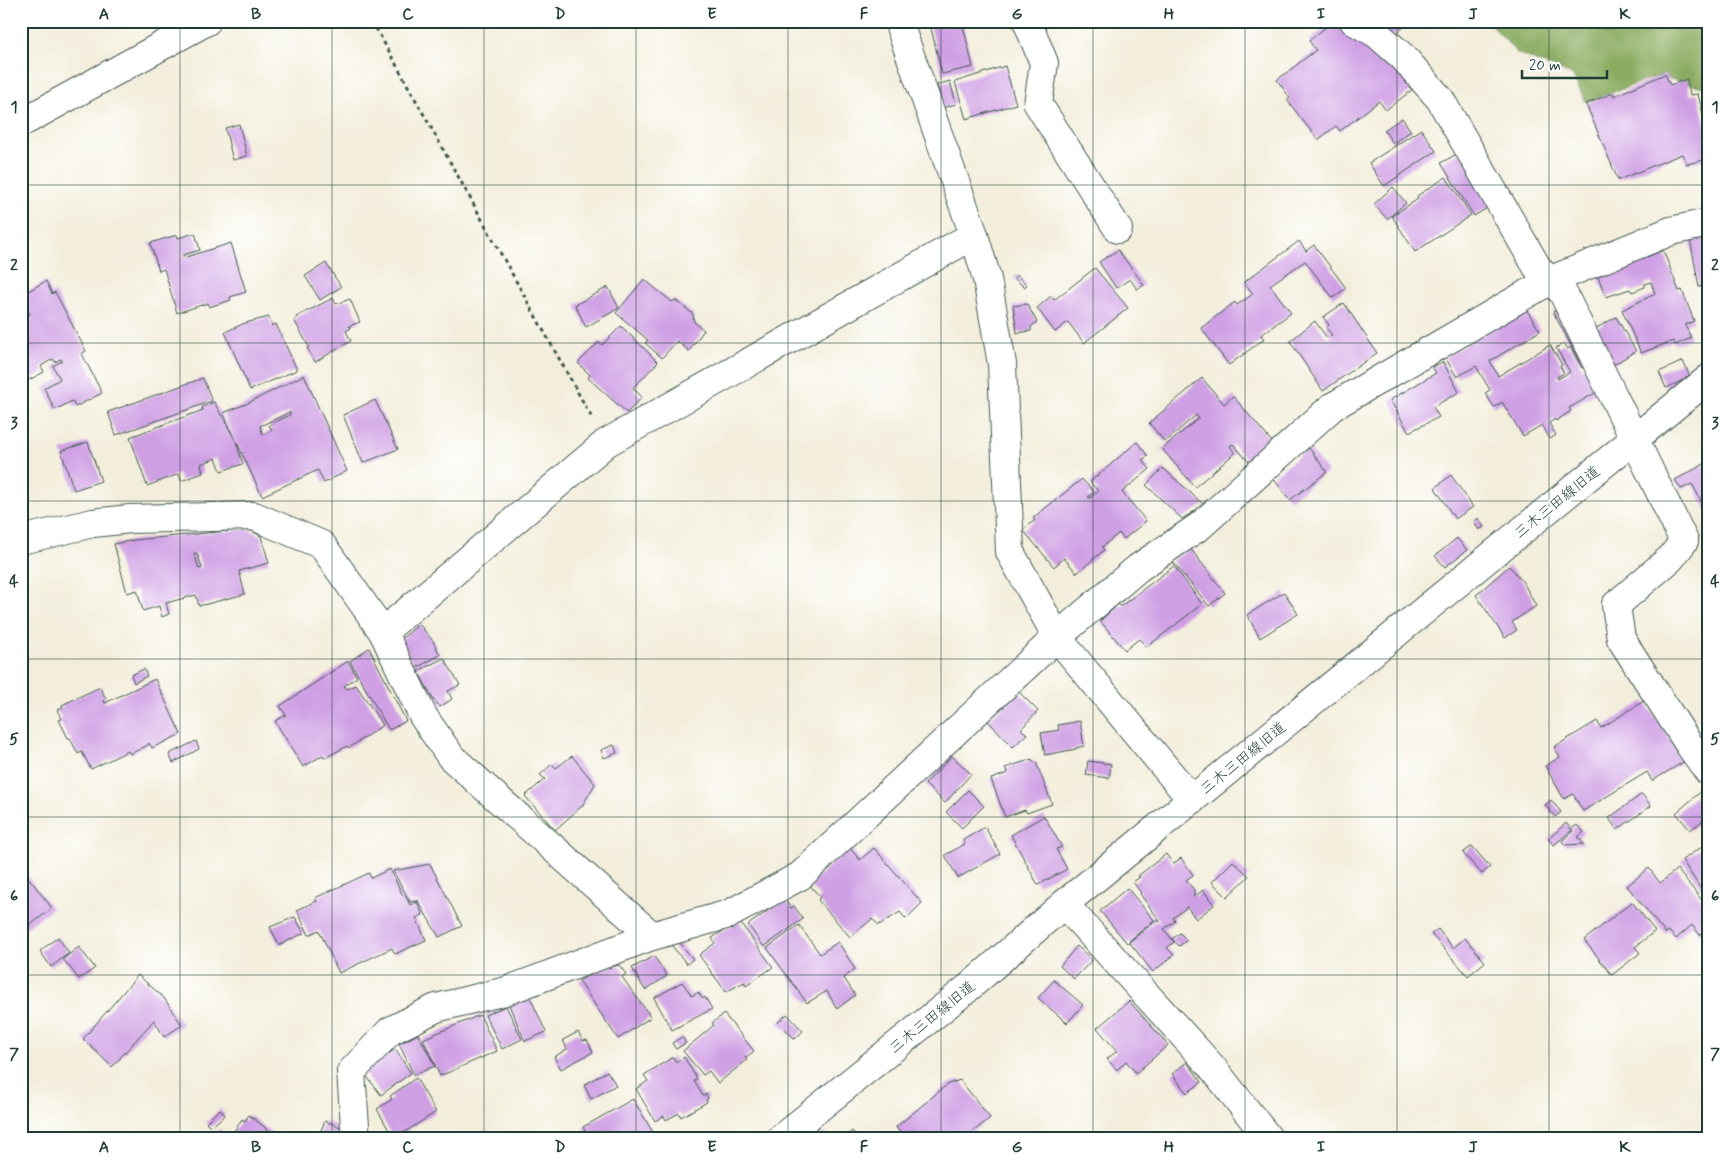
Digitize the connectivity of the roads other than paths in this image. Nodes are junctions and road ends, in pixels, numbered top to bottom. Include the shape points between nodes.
1 (208, 21) edge
2 (898, 21) edge
3 (1027, 21) edge
4 (1354, 21) edge
5 (21, 123) edge
6 (1708, 222) edge
7 (1118, 229) dead end
8 (974, 235) junction
9 (1549, 281) junction
10 (1708, 379) edge
11 (1635, 439) junction
12 (21, 540) edge
13 (383, 632) junction
14 (1058, 637) junction
15 (1708, 771) edge
16 (1192, 800) junction
17 (1064, 904) junction
18 (652, 936) junction
19 (356, 1139) edge
20 (780, 1139) edge
21 (1270, 1139) edge

1 - 5 street
2 - 8 street
3 - 7 street via 1044,62 1038,104
4 - 9 street via 1377,34 1404,58 1440,100 1537,267
6 - 9 street via 1670,231
8 - 13 street via 606,443
8 - 14 street via 987,279 1002,364 1010,552
9 - 11 street via 1562,291
9 - 14 street via 1332,408 1200,526 1138,568
10 - 11 street, 三木三田線旧道
11 - 15 street via 1684,541 1671,558 1616,605 1621,640
11 - 16 street, 三木三田線旧道
12 - 13 street via 92,523 130,519 254,516 322,545
13 - 18 street via 423,716 452,757
14 - 16 street
14 - 18 street via 800,876 729,914
16 - 17 street, 三木三田線旧道
17 - 20 street, 三木三田線旧道 via 968,988
17 - 21 street via 1212,1067
18 - 19 street via 506,991 436,1008 390,1031 351,1072

